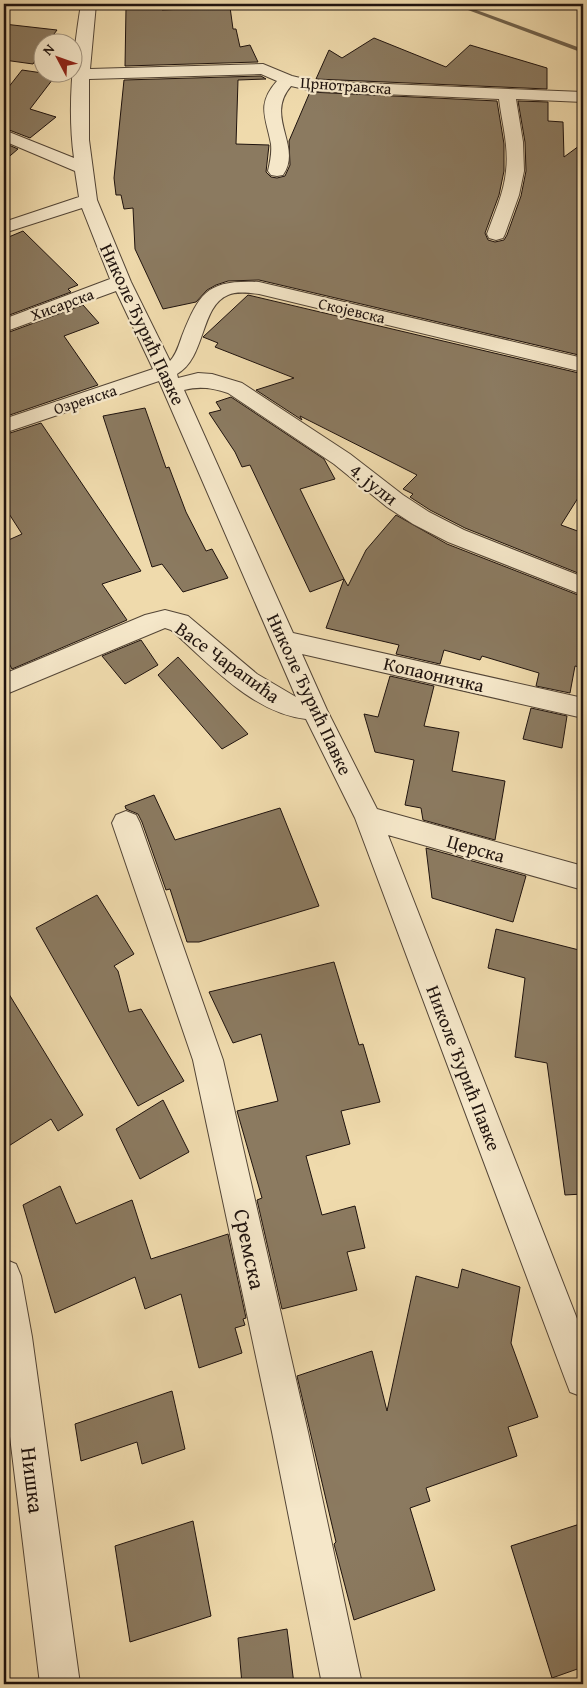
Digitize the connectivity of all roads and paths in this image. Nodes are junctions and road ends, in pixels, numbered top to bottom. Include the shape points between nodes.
1 (88, 4) edge
2 (82, 64) edge
3 (82, 74) edge
4 (287, 80) junction
5 (81, 82) edge
6 (507, 94) junction
7 (583, 96) edge
8 (4, 135) edge
9 (83, 168) junction
10 (277, 171) dead end
11 (88, 200) junction
12 (4, 228) edge
13 (496, 234) dead end
14 (121, 282) junction
15 (4, 326) edge
16 (583, 365) edge
17 (169, 379) junction
18 (4, 426) edge
19 (583, 586) edge
20 (285, 641) junction
21 (4, 685) edge
22 (583, 708) edge
23 (314, 710) junction
24 (368, 818) junction
25 (126, 823) dead end
26 (583, 878) edge
27 (4, 1276) edge
28 (583, 1379) edge
29 (60, 1684) edge
30 (342, 1684) edge

1 - 2 street, Николе Ђурић Павке
3 - 4 street, Црнотравска via 263,70
4 - 6 street, Црнотравска via 313,86
4 - 10 street via 270,104 281,148
5 - 9 street, Николе Ђурић Павке
6 - 7 street, Црнотравска
6 - 13 street via 515,172
8 - 9 street
9 - 11 street, Николе Ђурић Павке
11 - 12 street
11 - 14 street, Николе Ђурић Павке
14 - 15 street, Хисарска
14 - 17 street, Николе Ђурић Павке
16 - 17 street, Скојевска via 259,288 229,287 217,292 202,311 181,362
17 - 18 street, Озренска
17 - 19 street, 4. јули via 212,380 235,388 334,454 421,518 456,536
17 - 20 street, Николе Ђурић Павке
20 - 22 street, Копаоничка
20 - 23 street, Николе Ђурић Павке
21 - 23 street, Васе Чарапића via 165,619 179,623 245,679 270,695 291,706
23 - 24 street, Николе Ђурић Павке
24 - 26 street, Церска
24 - 28 street, Николе Ђурић Павке
25 - 30 street, Сремска via 208,1060
27 - 29 street, Нишка via 15,1337

